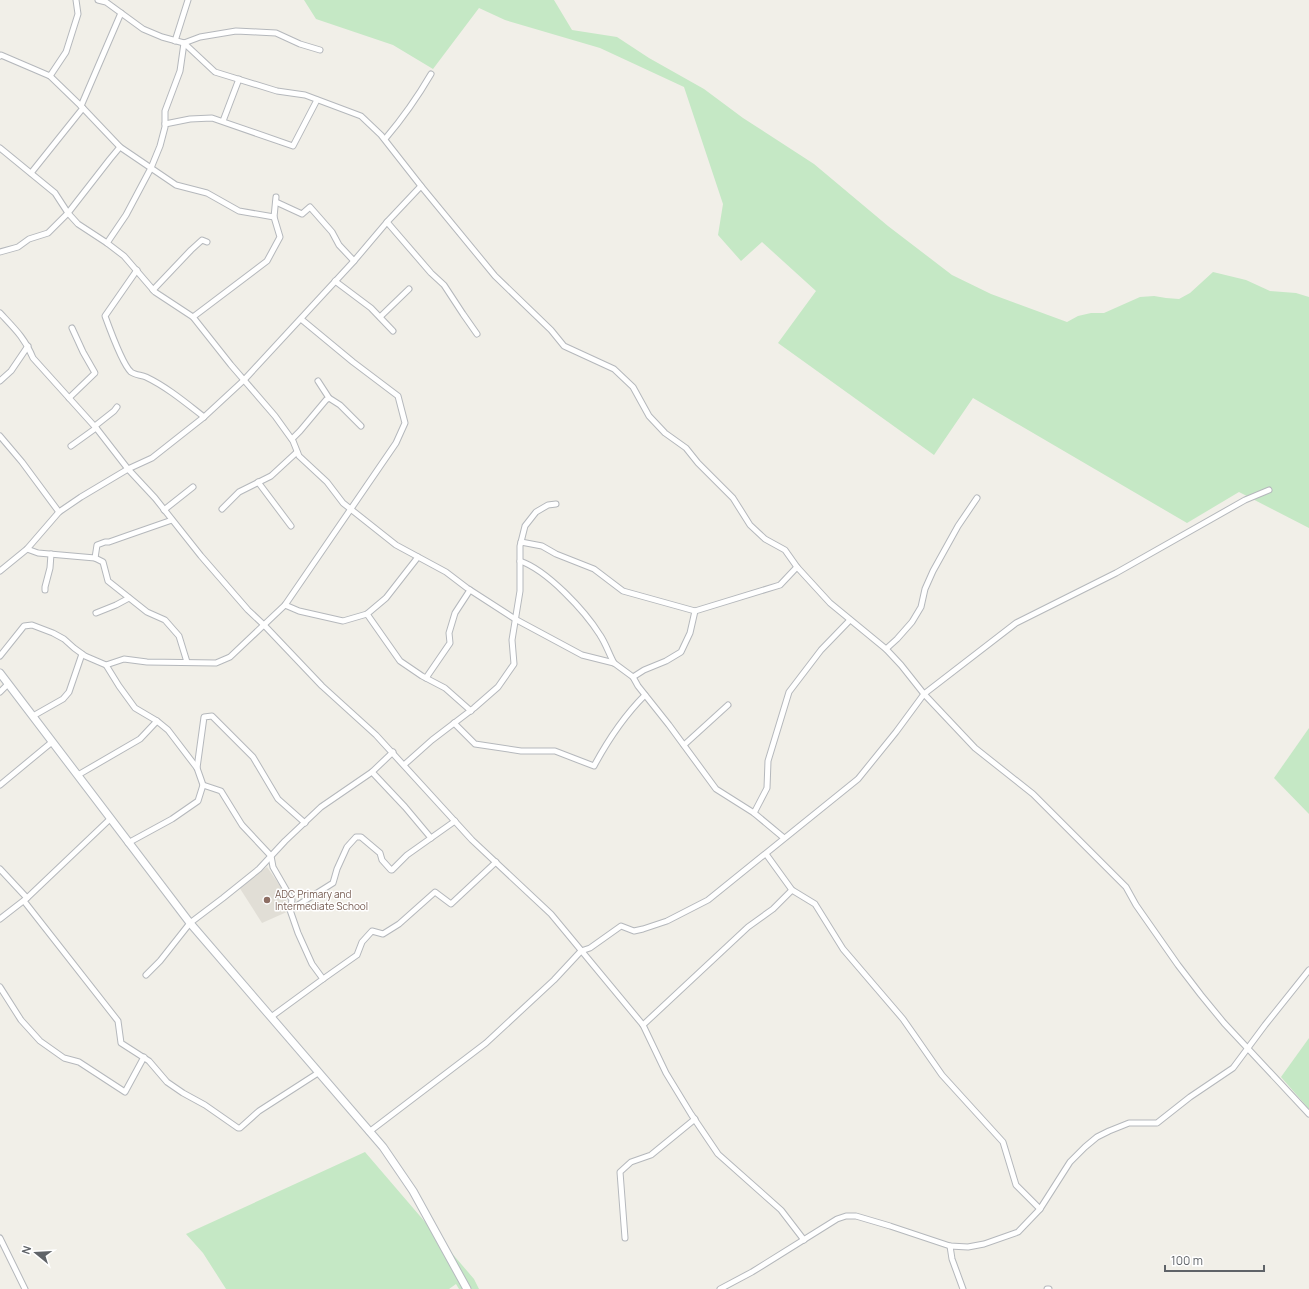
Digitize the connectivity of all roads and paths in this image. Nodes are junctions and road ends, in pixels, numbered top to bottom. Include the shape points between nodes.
1 (76, 0) edge
2 (98, 0) edge
3 (188, 0) edge
4 (121, 13) junction
5 (175, 41) junction
6 (184, 43) junction
7 (320, 50) dead end
8 (0, 56) edge
9 (431, 74) dead end
10 (50, 76) junction
11 (239, 79) junction
12 (317, 100) junction
13 (82, 107) junction
14 (223, 121) junction
15 (165, 124) junction
16 (385, 139) junction
17 (120, 147) junction
18 (0, 148) edge
19 (151, 168) junction
20 (31, 173) junction
21 (421, 186) junction
22 (68, 213) junction
23 (274, 217) junction
24 (387, 222) junction
25 (207, 242) dead end
26 (107, 243) junction
27 (0, 252) edge
28 (354, 261) junction
29 (137, 270) junction
30 (335, 281) junction
31 (410, 289) dead end
32 (153, 290) junction
33 (0, 313) edge
34 (193, 317) junction
35 (380, 317) junction
36 (6, 319) junction
37 (301, 319) junction
38 (0, 324) edge
39 (72, 328) dead end
40 (393, 331) dead end
41 (477, 334) dead end
42 (28, 346) junction
43 (244, 380) junction
44 (0, 381) edge
45 (318, 381) dead end
46 (69, 398) junction
47 (329, 398) junction
48 (117, 407) dead end
49 (204, 418) junction
50 (361, 426) dead end
51 (96, 427) junction
52 (0, 436) edge
53 (292, 439) junction
54 (71, 446) dead end
55 (297, 452) junction
56 (128, 469) junction
57 (258, 482) junction
58 (193, 487) dead end
59 (1269, 490) dead end
60 (977, 498) dead end
61 (556, 504) dead end
62 (222, 509) dead end
63 (164, 510) junction
64 (351, 510) junction
65 (59, 512) junction
66 (172, 520) junction
67 (291, 526) dead end
68 (521, 542) junction
69 (27, 549) junction
70 (51, 554) junction
71 (418, 557) junction
72 (95, 558) junction
73 (520, 561) junction
74 (797, 567) junction
75 (0, 571) edge
76 (45, 590) dead end
77 (470, 590) junction
78 (129, 598) junction
79 (285, 605) junction
80 (695, 611) junction
81 (96, 613) dead end
82 (367, 614) junction
83 (515, 619) junction
84 (850, 620) junction
85 (264, 625) junction
86 (886, 649) junction
87 (82, 654) junction
88 (0, 656) edge
89 (187, 662) junction
90 (614, 663) junction
91 (106, 665) junction
92 (0, 673) edge
93 (633, 677) junction
94 (426, 678) junction
95 (8, 684) junction
96 (0, 692) edge
97 (924, 694) junction
98 (645, 695) junction
99 (728, 705) dead end
100 (470, 711) junction
101 (33, 716) junction
102 (157, 722) junction
103 (454, 724) junction
104 (52, 742) junction
105 (684, 745) junction
106 (393, 752) junction
107 (404, 764) junction
108 (196, 768) junction
109 (372, 772) junction
110 (78, 775) junction
111 (0, 785) edge
112 (203, 786) junction
113 (754, 813) junction
114 (110, 819) junction
115 (454, 821) junction
116 (305, 823) junction
117 (431, 838) junction
118 (784, 838) junction
119 (128, 843) junction
120 (766, 854) junction
121 (272, 856) junction
122 (496, 862) junction
123 (0, 869) edge
124 (792, 890) junction
125 (26, 900) junction
126 (290, 910) junction
127 (0, 919) edge
128 (190, 923) junction
129 (581, 951) junction
130 (1309, 970) edge
131 (146, 975) dead end
132 (323, 979) junction
133 (0, 987) edge
134 (270, 1018) junction
135 (643, 1025) junction
136 (1248, 1048) junction
137 (144, 1058) junction
138 (318, 1073) junction
139 (1309, 1114) edge
140 (695, 1119) junction
141 (370, 1132) junction
142 (1040, 1209) junction
143 (0, 1238) edge
144 (625, 1238) dead end
145 (804, 1240) junction
146 (950, 1246) junction
147 (25, 1289) edge
148 (467, 1289) edge
149 (720, 1289) edge
150 (963, 1289) edge

1 - 10 street via 78,14 66,52
2 - 4 street via 106,2
3 - 5 street
4 - 5 street via 142,30
4 - 13 street
5 - 6 street
6 - 7 street via 200,37 229,32 257,32 276,33
6 - 11 street via 215,72
6 - 15 street via 180,70 165,111
8 - 10 street
9 - 16 street via 399,123
10 - 13 street
11 - 12 street
11 - 14 street
12 - 14 street via 293,146
12 - 16 street via 361,116
13 - 17 street
13 - 20 street
14 - 15 street via 212,118
15 - 19 street
16 - 21 street
17 - 19 street
17 - 22 street
18 - 20 street
19 - 23 street via 176,186 207,193 239,211
19 - 26 street via 126,215
20 - 22 street via 55,193
21 - 24 street
21 - 74 street via 495,276 564,346 614,369 633,387 648,416 665,433 686,448 733,498 750,525 765,539 785,550
22 - 26 street via 78,224
22 - 27 street via 48,233
23 - 28 street via 276,200 302,214 310,207
23 - 34 street via 280,237 267,261
24 - 28 street
24 - 41 street via 444,285
25 - 32 street via 202,240
26 - 29 street
28 - 30 street
29 - 32 street
29 - 49 street via 104,316 123,358 131,372 145,377 183,400
30 - 35 street
30 - 37 street
31 - 35 street
32 - 34 street
33 - 36 street
34 - 43 street
35 - 40 street
36 - 38 street
36 - 42 street via 20,333
37 - 43 street
37 - 64 street via 398,396 406,423 396,443
39 - 46 street via 96,373
42 - 44 street via 11,371
42 - 46 street via 33,358
43 - 49 street
43 - 53 street
45 - 47 street
46 - 51 street
47 - 50 street
47 - 53 street
48 - 51 street
49 - 56 street via 152,458
51 - 54 street
51 - 56 street
52 - 65 street
53 - 55 street
55 - 57 street via 271,476
55 - 64 street
56 - 63 street
56 - 65 street
57 - 62 street via 239,492
57 - 67 street
58 - 63 street
59 - 97 street via 1245,500 1116,573 1016,624
60 - 86 street via 933,570 921,607 912,622
61 - 68 street via 548,505 536,512 525,526
63 - 66 street
64 - 71 street via 396,545
64 - 79 street
65 - 69 street
66 - 72 street via 97,545
66 - 85 street via 248,610
68 - 73 street
68 - 80 street via 542,546 594,569 622,590
69 - 70 street
69 - 75 street
70 - 72 street
70 - 76 street
71 - 77 street via 446,572
71 - 82 street via 386,598
72 - 78 street via 103,562 108,580
73 - 83 street via 520,591
73 - 90 street via 527,563 550,580 583,612 600,635
74 - 80 street via 780,585
74 - 84 street via 830,603
77 - 83 street
77 - 94 street via 455,613 449,633 450,643
78 - 81 street
78 - 89 street via 147,612 165,620 179,636
79 - 82 street via 299,611 343,621
79 - 85 street
80 - 93 street via 690,633 681,652
82 - 94 street via 400,661
83 - 90 street via 582,655
83 - 100 street via 512,640 514,664 498,687
84 - 86 street
84 - 113 street via 821,650 789,692 768,761 767,788
85 - 89 street via 230,657 216,663
85 - 106 street via 303,667
86 - 97 street
87 - 88 street via 64,639 32,625 24,626
87 - 91 street
87 - 101 street via 69,692 63,699
89 - 91 street via 124,659
90 - 93 street
91 - 102 street via 135,708
92 - 95 main road
93 - 98 street
94 - 100 street via 445,688
95 - 96 street
95 - 101 main road
97 - 118 street via 858,779
97 - 136 street via 975,748 1033,794 1126,887 1178,966 1224,1023
98 - 103 street via 614,732 594,766 555,751 522,751 474,744
98 - 105 street
99 - 105 street
100 - 103 street
101 - 104 main road
102 - 108 street via 168,730
102 - 110 street via 140,739
103 - 107 street
104 - 110 main road
104 - 111 street
105 - 113 street via 716,789
106 - 107 street
106 - 109 street
107 - 115 street
108 - 112 street
108 - 116 street via 204,717 212,716 253,757 278,799
109 - 116 street via 321,807
109 - 117 street
110 - 114 main road
112 - 119 street via 198,801 172,819
112 - 121 street via 221,791 242,825
113 - 118 street
114 - 119 main road
114 - 125 street
115 - 117 street
115 - 122 street
116 - 121 street
117 - 126 street via 391,870 382,860 380,853 361,837 356,837 347,847 333,883
118 - 120 street
119 - 128 main road
120 - 124 street
120 - 129 street via 708,900 667,921 643,929 634,931 621,926 590,948
121 - 126 street via 273,867 292,900
121 - 128 street
122 - 129 street via 551,914
122 - 132 street via 452,904 435,892 399,924 383,934 372,931 362,942 357,955
123 - 125 street
124 - 135 street via 773,909 748,927
124 - 142 street via 815,904 843,949 903,1019 942,1075 1003,1142 1016,1185
125 - 127 street
125 - 137 street via 118,1021 121,1043
126 - 132 street via 312,964
128 - 131 street
128 - 134 main road
129 - 135 street
129 - 141 street via 554,980 486,1043
130 - 136 street
132 - 134 street
133 - 137 street via 21,1020 40,1041 64,1058 79,1062 125,1092
134 - 138 main road
135 - 140 street via 666,1073
136 - 139 street
136 - 142 street via 1233,1068 1157,1122 1129,1123 1097,1137 1070,1162
137 - 138 street via 167,1082 238,1128 259,1111
138 - 141 main road
140 - 144 street via 651,1155 631,1162 620,1172
140 - 145 street via 718,1154 782,1210
141 - 148 main road via 414,1191
142 - 146 street via 1018,1232 984,1244 968,1247
143 - 147 street
145 - 146 street via 837,1219 856,1216
145 - 149 street
146 - 150 street

